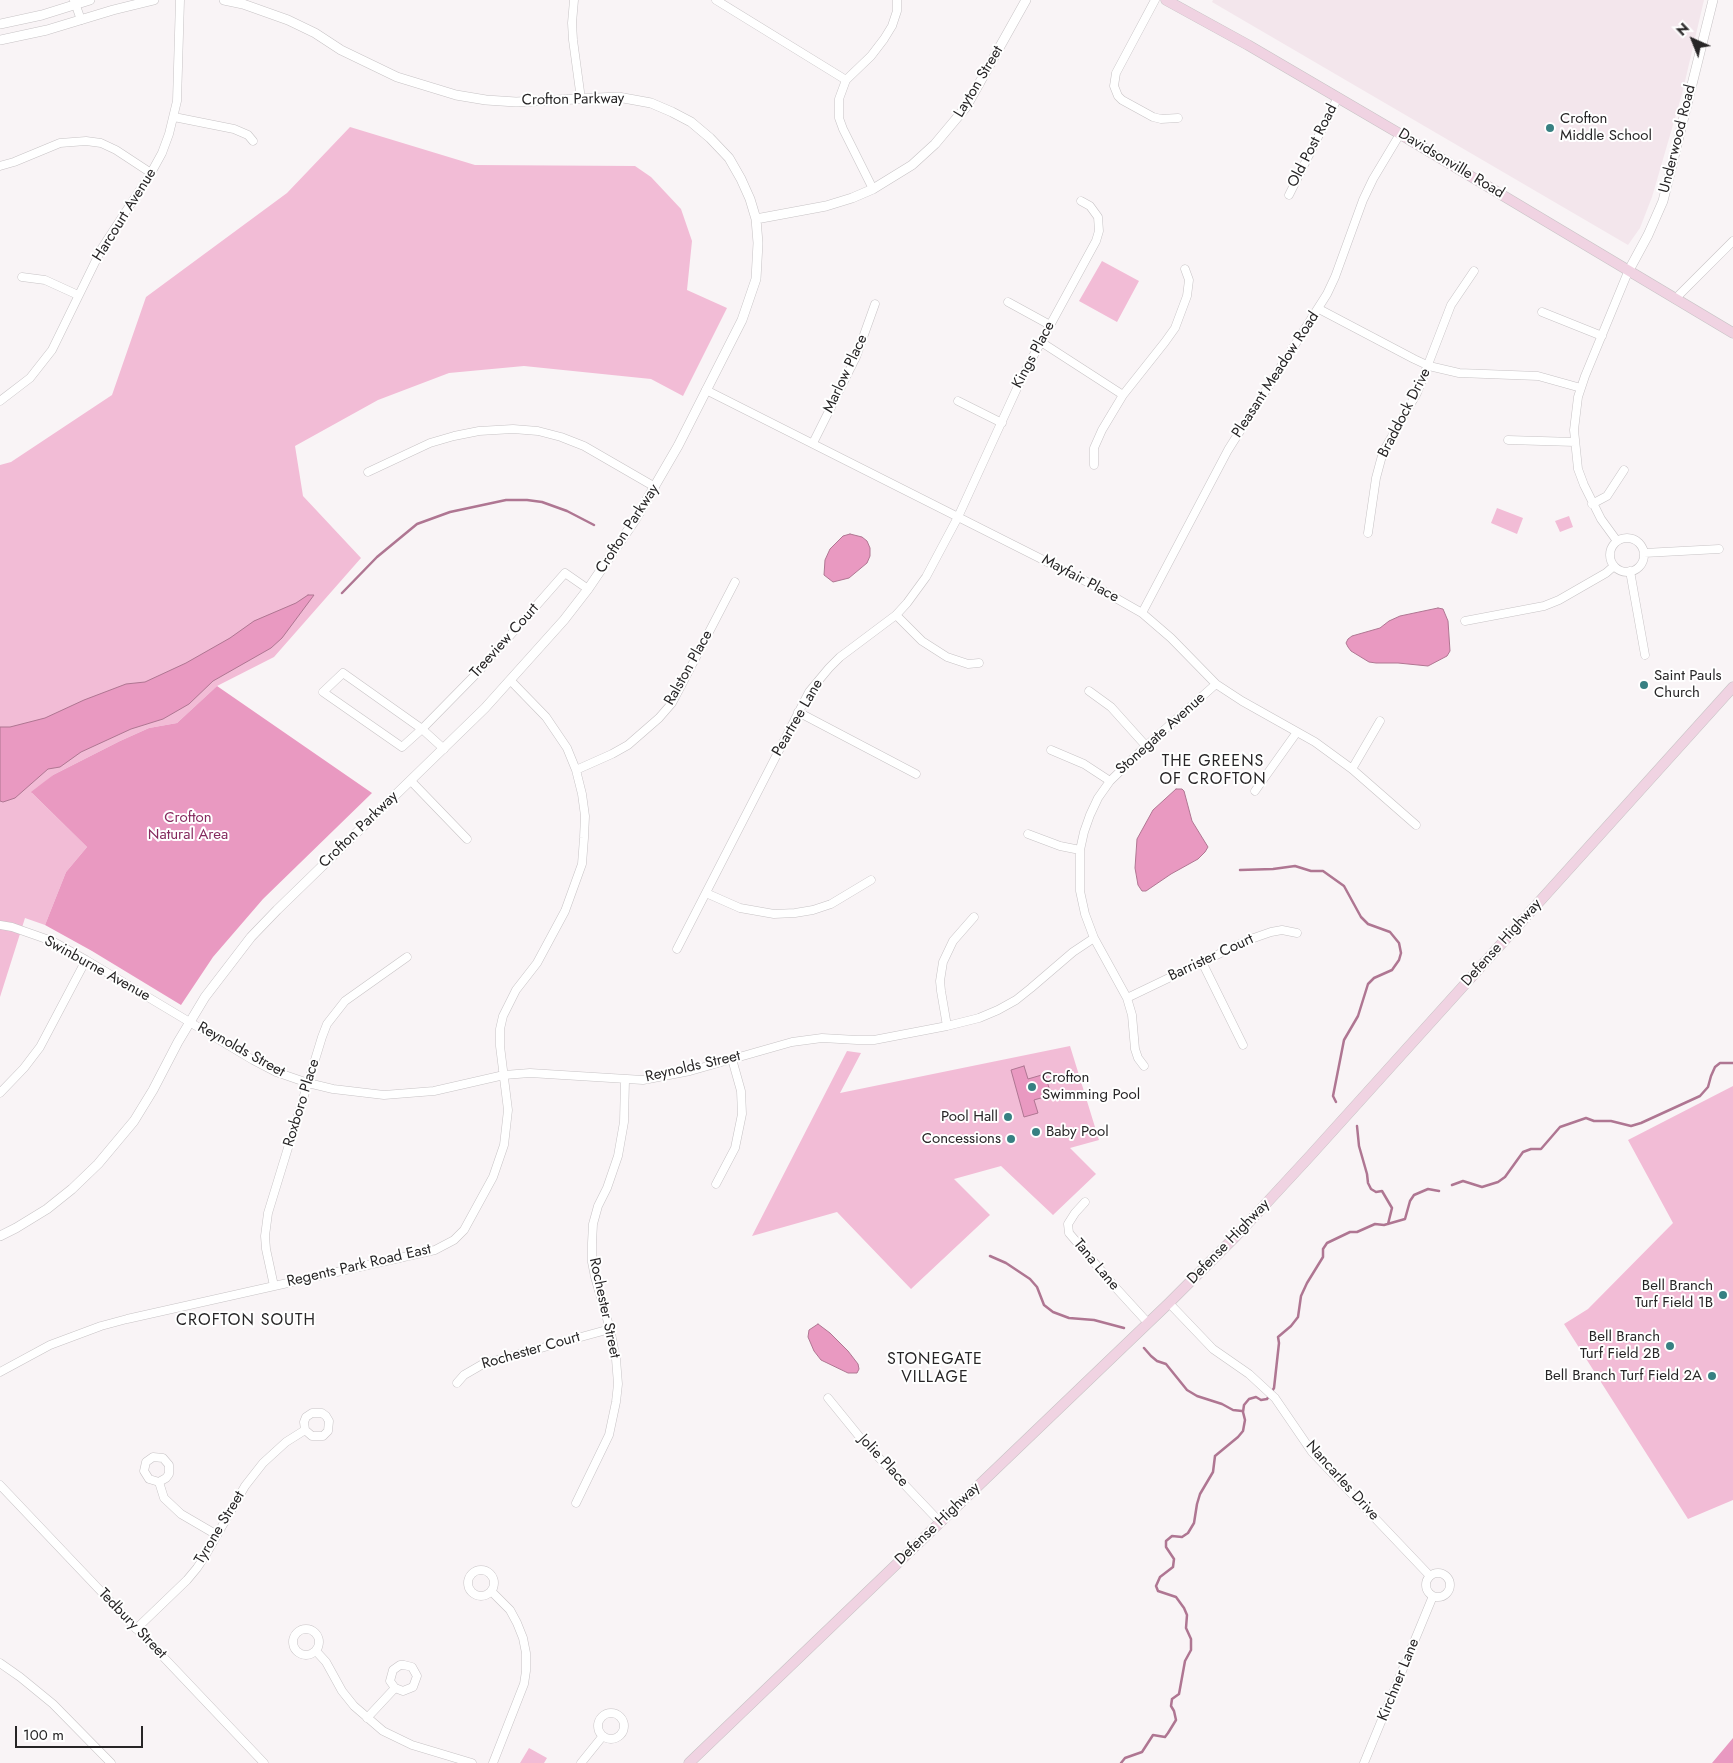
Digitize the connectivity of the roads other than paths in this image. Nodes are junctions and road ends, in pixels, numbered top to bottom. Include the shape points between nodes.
1 (90, 0) edge
2 (154, 0) edge
3 (180, 0) edge
4 (224, 0) edge
5 (574, 0) edge
6 (716, 0) edge
7 (897, 0) edge
8 (1026, 0) edge
9 (1156, 0) edge
10 (1166, 0) edge
11 (1713, 0) edge
12 (75, 2) edge
13 (81, 20) junction
14 (0, 24) edge
15 (0, 40) edge
16 (846, 80) junction
17 (1338, 97) junction
18 (581, 99) junction
19 (174, 117) junction
20 (1178, 118) dead end
21 (1400, 134) junction
22 (253, 141) dead end
23 (0, 166) edge
24 (151, 173) junction
25 (873, 189) junction
26 (1288, 195) dead end
27 (1081, 201) dead end
28 (756, 219) junction
29 (1733, 241) edge
30 (1184, 269) dead end
31 (1474, 272) dead end
32 (1628, 272) junction
33 (22, 277) dead end
34 (78, 295) junction
35 (1675, 299) junction
36 (1008, 302) dead end
37 (875, 304) dead end
38 (1318, 309) junction
39 (1542, 312) dead end
40 (1050, 325) junction
41 (1733, 333) edge
42 (1602, 336) junction
43 (1041, 342) junction
44 (1429, 366) junction
45 (1581, 388) junction
46 (706, 390) junction
47 (1123, 395) junction
48 (0, 400) edge
49 (958, 401) dead end
50 (1002, 423) junction
51 (1508, 440) dead end
52 (1574, 442) junction
53 (813, 443) junction
54 (1094, 465) dead end
55 (1624, 470) dead end
56 (368, 472) dead end
57 (655, 487) junction
58 (1592, 504) junction
59 (958, 517) junction
60 (1368, 533) dead end
61 (1617, 541) junction
62 (1719, 549) dead end
63 (1644, 554) junction
64 (1614, 566) junction
65 (1630, 572) junction
66 (735, 582) dead end
67 (588, 589) junction
68 (1142, 613) junction
69 (896, 615) junction
70 (1465, 621) dead end
71 (1645, 655) dead end
72 (979, 663) dead end
73 (511, 681) junction
74 (1216, 684) junction
75 (1733, 687) edge
76 (1089, 691) dead end
77 (798, 712) junction
78 (1380, 721) dead end
79 (422, 729) junction
80 (1297, 732) junction
81 (1146, 746) junction
82 (444, 749) junction
83 (1051, 750) dead end
84 (1352, 769) junction
85 (576, 770) junction
86 (916, 774) dead end
87 (411, 781) junction
88 (1110, 781) junction
89 (1255, 791) dead end
90 (1416, 825) dead end
91 (1028, 834) dead end
92 (467, 839) dead end
93 (1080, 850) junction
94 (871, 880) dead end
95 (706, 893) junction
96 (974, 917) dead end
97 (0, 924) edge
98 (1297, 933) dead end
99 (1094, 938) junction
100 (677, 949) dead end
101 (407, 957) dead end
102 (86, 960) junction
103 (1202, 962) junction
104 (1127, 998) junction
105 (190, 1022) junction
106 (947, 1026) junction
107 (1243, 1045) dead end
108 (732, 1059) junction
109 (1144, 1066) dead end
110 (504, 1074) junction
111 (625, 1080) junction
112 (308, 1083) junction
113 (0, 1094) edge
114 (716, 1184) dead end
115 (1085, 1202) dead end
116 (0, 1236) edge
117 (274, 1286) junction
118 (1169, 1303) junction
119 (1148, 1323) junction
120 (610, 1329) junction
121 (0, 1372) edge
122 (457, 1383) dead end
123 (828, 1398) dead end
124 (305, 1430) dead end
125 (158, 1482) dead end
126 (0, 1485) edge
127 (576, 1503) dead end
128 (940, 1522) junction
129 (218, 1535) junction
130 (1430, 1576) junction
131 (492, 1592) dead end
132 (1433, 1596) junction
133 (136, 1629) junction
134 (316, 1651) dead end
135 (0, 1664) edge
136 (395, 1688) dead end
137 (367, 1718) junction
138 (602, 1737) dead end
139 (111, 1763) edge
140 (264, 1763) edge
141 (472, 1763) edge
142 (493, 1763) edge
143 (581, 1763) edge
144 (689, 1763) edge
145 (1364, 1763) edge

1 - 12 street
2 - 13 street
3 - 19 street, Harcourt Avenue
4 - 18 street, Crofton Parkway via 288,20 369,65 426,87 486,100
5 - 18 street via 573,40
6 - 16 street
7 - 16 street via 897,12 884,39
8 - 25 street, Layton Street via 978,89 952,126 912,166
9 - 20 street via 1116,73 1114,86 1122,100 1153,117
10 - 17 main road, Davidsonville Road
11 - 32 street, Underwood Road via 1663,201
12 - 13 street
12 - 14 street via 42,15
13 - 15 street
16 - 25 street via 839,99 839,118
17 - 21 main road, Davidsonville Road
17 - 26 street, Old Post Road
18 - 28 street, Crofton Parkway via 603,96 635,99 652,103 691,122 729,158 741,178
19 - 22 street via 234,129
19 - 24 street, Harcourt Avenue via 162,153
21 - 32 main road, Davidsonville Road
21 - 38 street, Pleasant Meadow Road via 1372,179 1335,277
23 - 24 street via 60,143 86,141 116,150
24 - 34 street, Harcourt Avenue via 113,229
25 - 28 street, Layton Street via 826,206
27 - 40 street, Kings Place via 1090,206 1098,217 1099,231
28 - 46 street, Crofton Parkway via 758,262 751,297
29 - 35 street
30 - 47 street via 1189,280 1187,296 1175,328
31 - 44 street, Braddock Drive via 1451,304
32 - 35 main road, Davidsonville Road
32 - 42 street
33 - 34 street via 45,280
34 - 48 street, Harcourt Avenue via 42,364 17,389
35 - 41 main road, Davidsonville Road
36 - 40 street
37 - 53 street, Marlow Place via 856,357
38 - 44 street
38 - 68 street, Pleasant Meadow Road via 1228,450
39 - 42 street
40 - 43 street, Kings Place
42 - 45 street
43 - 47 street
43 - 50 street, Kings Place
44 - 45 street via 1459,373 1538,376
44 - 60 street, Braddock Drive via 1383,452
45 - 52 street
46 - 53 street, Mayfair Place
46 - 57 street, Crofton Parkway
47 - 54 street via 1096,440
49 - 50 street
50 - 59 street, Kings Place
51 - 52 street
52 - 58 street via 1578,469
53 - 59 street, Mayfair Place
55 - 58 street via 1608,496
56 - 57 street via 430,443 479,431 513,429 538,432 584,446
57 - 67 street, Crofton Parkway
58 - 61 street
59 - 68 street, Mayfair Place
59 - 69 street, Peartree Lane via 926,577
61 - 63 street via 1633,539
61 - 64 street via 1610,555
62 - 63 street
63 - 65 street via 1641,564
64 - 65 street
64 - 70 street via 1606,574 1544,606
65 - 71 street
66 - 85 street, Ralston Place via 672,703 628,745
67 - 73 street, Crofton Parkway
67 - 79 street, Treeview Court via 564,573 478,673
68 - 74 street, Mayfair Place
69 - 72 street via 922,640 947,657 968,664
69 - 77 street, Peartree Lane via 854,645 829,668 809,692
73 - 82 street, Crofton Parkway
73 - 85 street, Regents Park Road East via 555,729
74 - 80 street, Mayfair Place
74 - 81 street, Stonegate Avenue
75 - 118 main road, Defense Highway via 1286,1182
76 - 81 street via 1111,708
77 - 86 street
77 - 95 street, Peartree Lane
78 - 84 street
79 - 79 street via 343,674 322,692 402,747
79 - 82 street
80 - 84 street, Mayfair Place
80 - 89 street
81 - 88 street, Stonegate Avenue
82 - 87 street, Crofton Parkway
83 - 88 street via 1084,764
84 - 90 street, Mayfair Place
85 - 110 street, Regents Park Road East via 585,816 582,864 564,911 537,963 516,990 503,1016 500,1046
87 - 92 street
87 - 105 street, Crofton Parkway via 251,937
88 - 93 street, Stonegate Avenue via 1090,815
91 - 93 street
93 - 99 street, Stonegate Avenue via 1080,891
94 - 95 street via 831,904 795,913 774,914 740,908
95 - 100 street, Peartree Lane
96 - 106 street via 953,941 943,962 940,981
97 - 102 street, Swinburne Avenue via 52,941
98 - 103 street, Barrister Court via 1271,932
99 - 104 street, Stonegate Avenue
99 - 106 street, Reynolds Street via 1016,1000 979,1018
101 - 112 street, Roxboro Place via 355,993 335,1012 322,1037
102 - 105 street, Swinburne Avenue
102 - 113 street via 40,1047
103 - 104 street, Barrister Court
103 - 107 street
104 - 109 street, Stonegate Avenue via 1135,1049
105 - 112 street, Reynolds Street via 276,1072
105 - 116 street, Crofton Parkway via 134,1121 98,1164 47,1209
106 - 108 street, Reynolds Street via 874,1040 807,1039
108 - 111 street, Reynolds Street via 662,1078
108 - 114 street via 741,1091 742,1114 735,1148
110 - 111 street, Reynolds Street
110 - 112 street, Reynolds Street via 408,1094 356,1093
110 - 117 street, Regents Park Road East via 508,1110 502,1152 464,1230 454,1240 435,1250
111 - 120 street, Rochester Street via 624,1122 618,1156 593,1224 592,1262
112 - 117 street, Roxboro Place via 268,1213 266,1249
115 - 119 street, Tana Lane via 1068,1224 1069,1233
117 - 121 street, Regents Park Road East via 101,1326 50,1345
118 - 119 main road, Defense Highway
118 - 130 street, Nancarles Drive via 1213,1349 1275,1398 1312,1452
119 - 128 main road, Defense Highway
120 - 122 street, Rochester Court via 483,1364
120 - 127 street, Rochester Street via 618,1384 614,1418 602,1452
123 - 128 street, Jolie Place via 875,1454
124 - 129 street, Tyrone Street via 274,1452 254,1474
125 - 129 street via 164,1498 171,1505
126 - 133 street, Tedbury Street
128 - 144 main road, Defense Highway
129 - 133 street, Tyrone Street via 187,1580
130 - 132 street via 1426,1587
130 - 132 street, Nancarles Drive via 1442,1574 1450,1582 1444,1595
131 - 142 street via 510,1610 526,1653 524,1684
132 - 145 street, Kirchner Lane
133 - 140 street, Tedbury Street
134 - 137 street via 342,1691
135 - 139 street via 53,1704
136 - 137 street
137 - 141 street via 383,1731 412,1746
138 - 143 street

